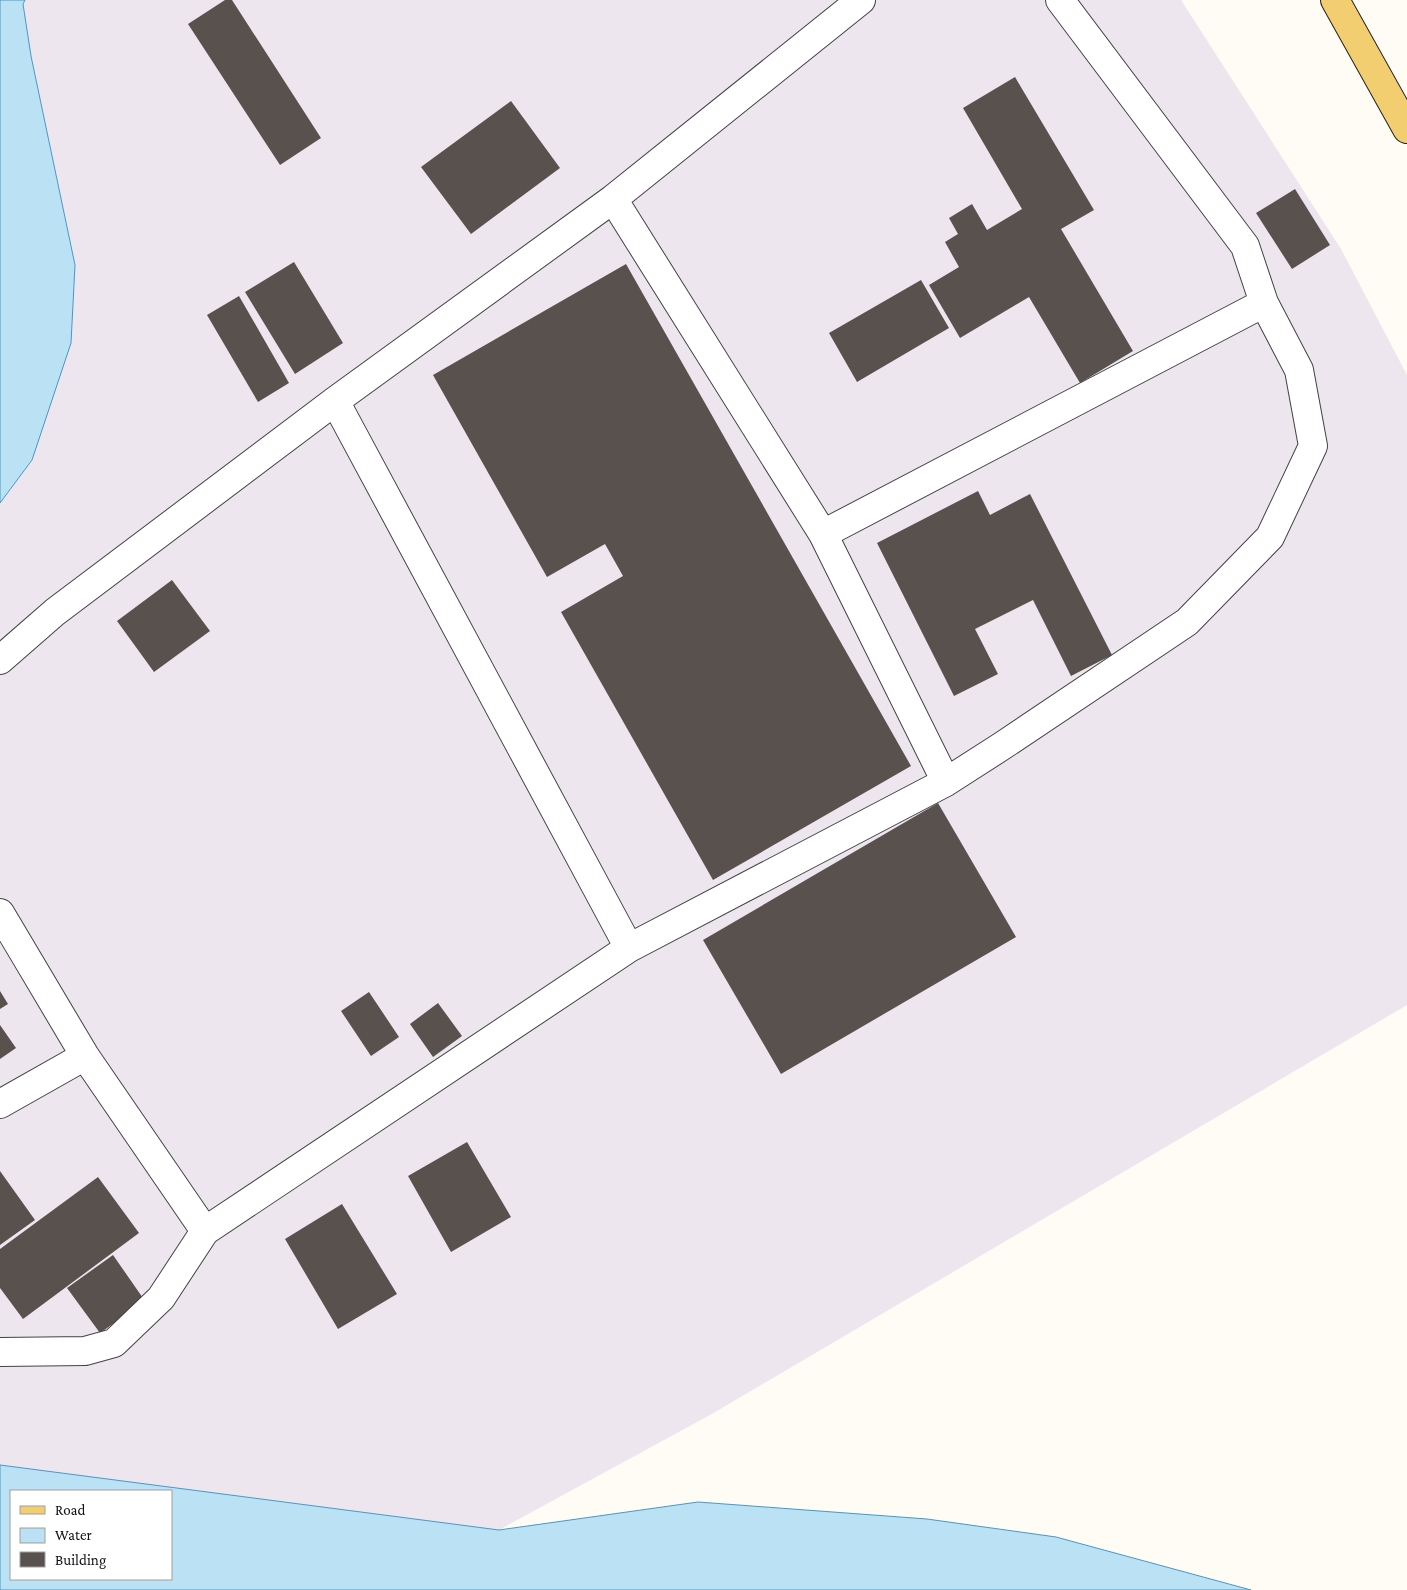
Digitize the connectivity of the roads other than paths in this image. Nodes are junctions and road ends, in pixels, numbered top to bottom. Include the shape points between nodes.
1 (861, 0) edge
2 (1060, 0) edge
3 (1335, 0) edge
4 (1407, 129) edge
5 (613, 199) junction
6 (1264, 302) junction
7 (335, 401) junction
8 (823, 534) junction
9 (0, 660) edge
10 (946, 782) junction
11 (0, 913) edge
12 (628, 948) junction
13 (85, 1056) junction
14 (0, 1104) edge
15 (205, 1231) junction
16 (0, 1352) edge

1 - 5 street
2 - 6 street via 1245,246
3 - 4 main road
5 - 7 street
5 - 8 street
6 - 8 street
6 - 10 street via 1299,370 1313,446 1270,537 1187,622
7 - 9 street via 55,612
7 - 12 street
8 - 10 street
10 - 12 street
11 - 13 street
12 - 15 street
13 - 14 street
13 - 15 street
15 - 16 street via 161,1298 114,1343 84,1351

